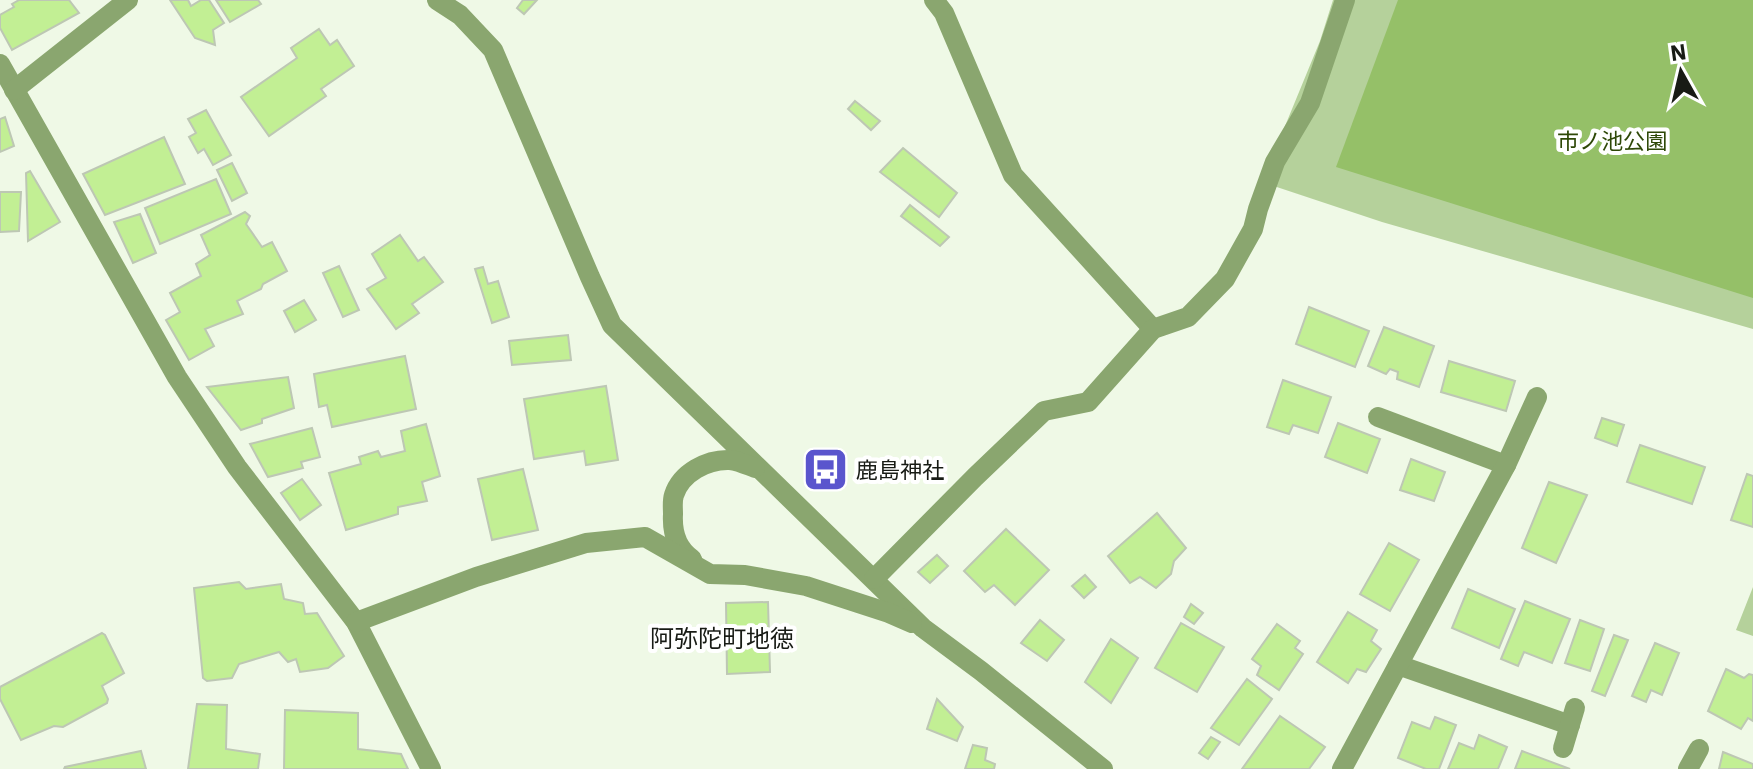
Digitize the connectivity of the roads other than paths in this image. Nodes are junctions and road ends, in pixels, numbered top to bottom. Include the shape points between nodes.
1 (128, 0) edge
2 (437, 0) edge
3 (934, 0) edge
4 (1345, 0) edge
5 (0, 64) edge
6 (14, 90) junction
7 (1153, 329) junction
8 (1537, 397) dead end
9 (1378, 417) dead end
10 (1506, 465) junction
11 (758, 469) junction
12 (725, 574) junction
13 (874, 579) junction
14 (356, 622) junction
15 (923, 628) junction
16 (1398, 665) junction
17 (1563, 748) dead end
18 (1699, 749) dead end
19 (431, 769) edge
20 (1103, 769) edge
21 (1342, 769) edge
22 (1688, 769) edge

1 - 6 street
2 - 11 street via 460,15 493,50 612,325
3 - 7 street via 1013,175
4 - 7 street via 1310,103 1275,162 1253,229 1225,279 1188,317
5 - 6 street
6 - 14 street via 177,377 237,467
7 - 13 street via 1088,402 1044,411
8 - 10 street
9 - 10 street
10 - 16 street
11 - 12 street via 727,460 706,464 684,476 673,497 672,530 684,554
11 - 13 street
12 - 14 street via 710,574 645,537 586,543
12 - 15 street via 806,586
13 - 15 street
14 - 19 street
15 - 20 street
16 - 17 street via 1572,716
16 - 21 street
18 - 22 street

